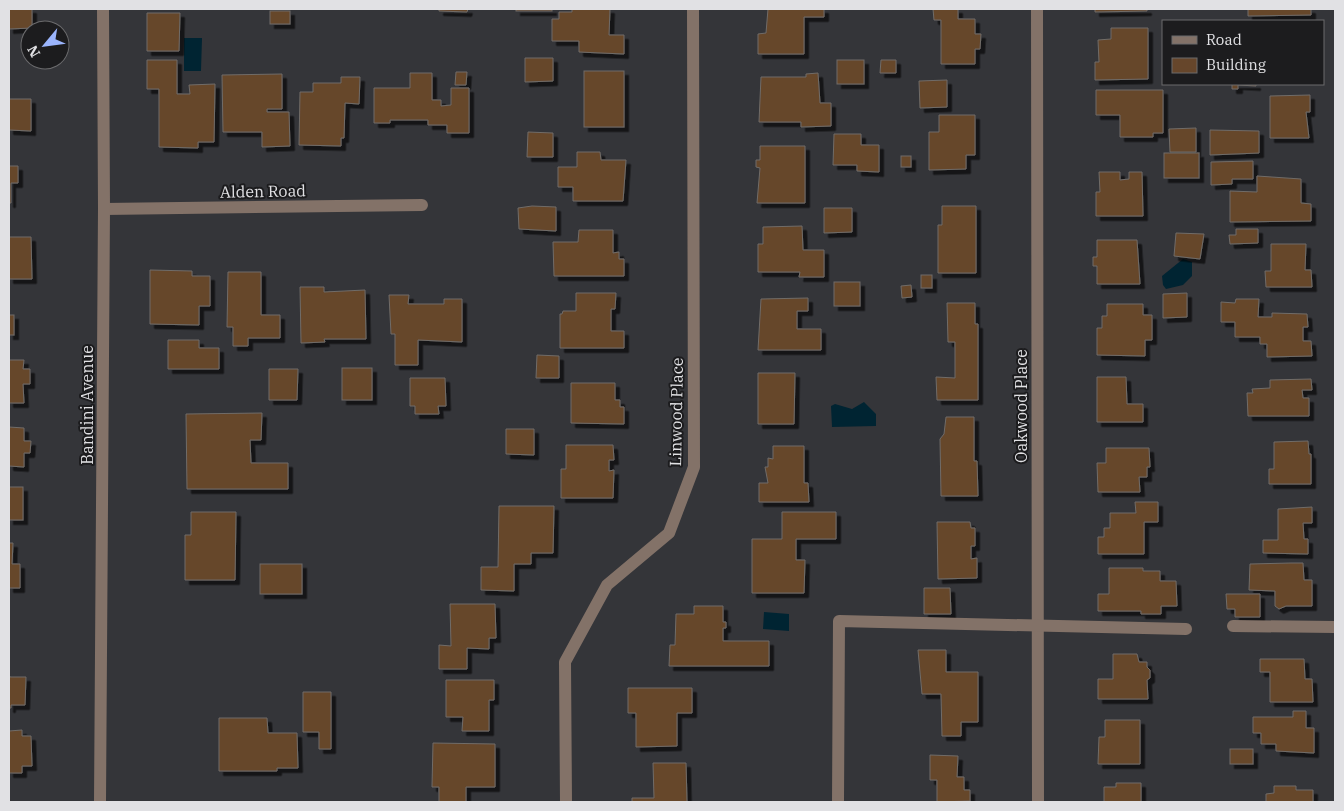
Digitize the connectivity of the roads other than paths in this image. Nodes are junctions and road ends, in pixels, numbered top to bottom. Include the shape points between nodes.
1 (103, 9) edge
2 (693, 9) edge
3 (1037, 9) edge
4 (422, 205) dead end
5 (104, 209) junction
6 (1038, 625) junction
7 (1233, 626) dead end
8 (1335, 627) edge
9 (1186, 629) dead end
10 (100, 802) edge
11 (566, 802) edge
12 (838, 802) edge
13 (1038, 802) edge

1 - 5 street, Bandini Avenue
2 - 11 street, Linwood Place via 694,467 669,533 607,585 565,662
3 - 6 street, Oakwood Place
4 - 5 street, Alden Road
5 - 10 street, Bandini Avenue
6 - 9 street
6 - 12 street via 839,622
6 - 13 street, Oakwood Place
7 - 8 street

